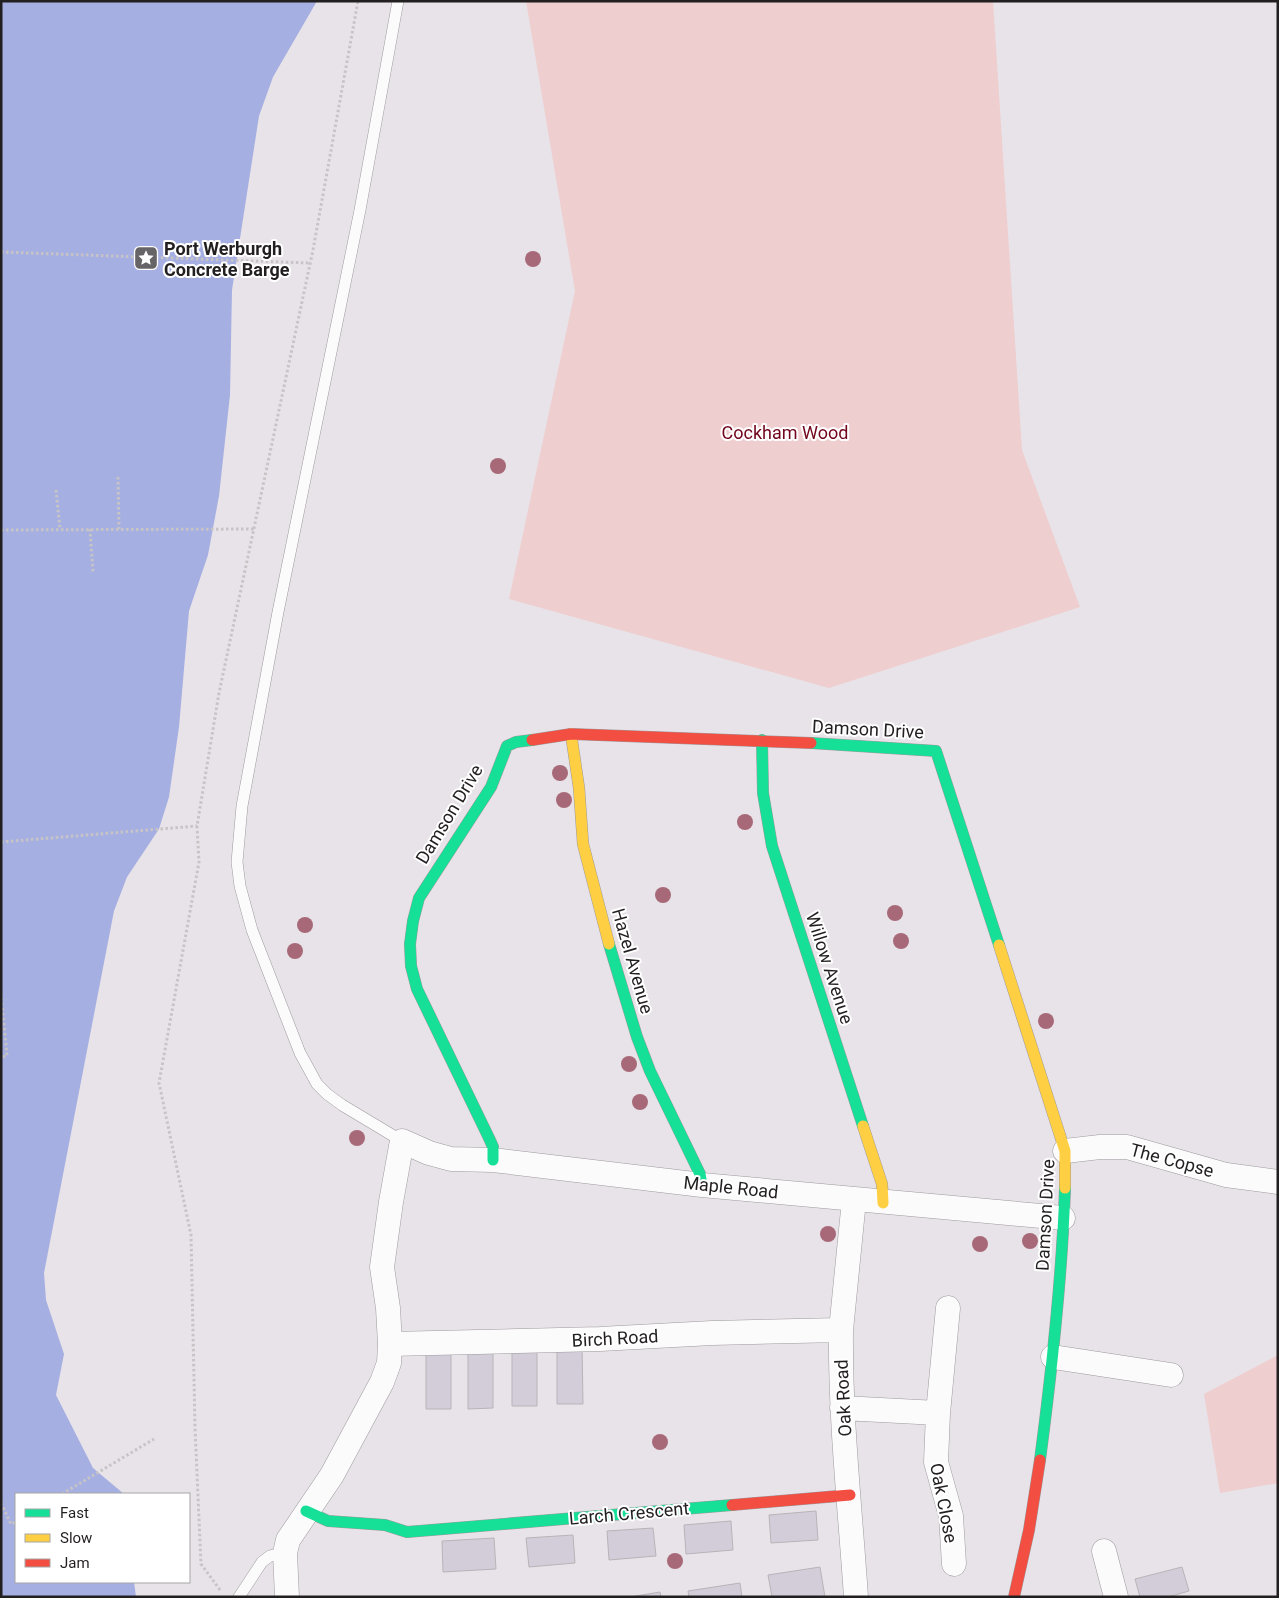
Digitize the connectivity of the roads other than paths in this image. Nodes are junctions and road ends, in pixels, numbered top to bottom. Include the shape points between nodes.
1 (398, 1) edge
2 (571, 734) junction
3 (762, 740) junction
4 (402, 1141) junction
5 (1065, 1151) junction
6 (493, 1160) junction
7 (1278, 1182) edge
8 (702, 1185) junction
9 (854, 1200) junction
10 (884, 1203) junction
11 (1063, 1218) junction
12 (948, 1308) dead end
13 (841, 1330) junction
14 (390, 1344) junction
15 (1053, 1357) junction
16 (1171, 1375) dead end
17 (842, 1408) junction
18 (938, 1413) junction
19 (850, 1495) junction
20 (306, 1511) junction
21 (1104, 1551) dead end
22 (285, 1553) junction
23 (954, 1564) dead end
24 (239, 1597) edge
25 (287, 1597) edge
26 (856, 1597) edge
27 (1014, 1597) edge
28 (1116, 1597) edge

1 - 4 lane via 360,210 279,604 242,806 237,862 252,930 300,1053 317,1084 342,1106
2 - 3 street, Damson Drive
2 - 6 street, Damson Drive via 507,746 491,786 423,891 415,911 409,952 412,976 490,1138
2 - 8 street, Hazel Avenue via 584,844 614,963 650,1071 700,1174
3 - 5 street, Damson Drive via 936,751
3 - 10 street, Willow Avenue via 763,803 772,846 882,1184
4 - 6 street, Maple Road via 451,1159
4 - 14 street via 382,1267
5 - 7 street, The Copse via 1127,1147 1226,1175
5 - 11 street, Damson Drive
6 - 8 street, Maple Road
8 - 9 street, Maple Road
9 - 10 street, Maple Road
9 - 13 street, Oak Road
10 - 11 street, Maple Road
11 - 15 street, Damson Drive
12 - 18 street, Oak Close
13 - 14 street, Birch Road
13 - 17 street, Oak Road
14 - 20 street via 389,1363 382,1382 332,1475
15 - 16 street
15 - 27 street, Damson Drive via 1038,1483
17 - 18 street
17 - 19 street, Oak Road
18 - 23 street, Oak Close via 935,1454 951,1516
19 - 20 street, Larch Crescent via 402,1536 385,1525 328,1521
19 - 26 street, Oak Road
20 - 22 street via 288,1540
21 - 28 street
22 - 24 lane via 270,1556 262,1562
22 - 25 street

